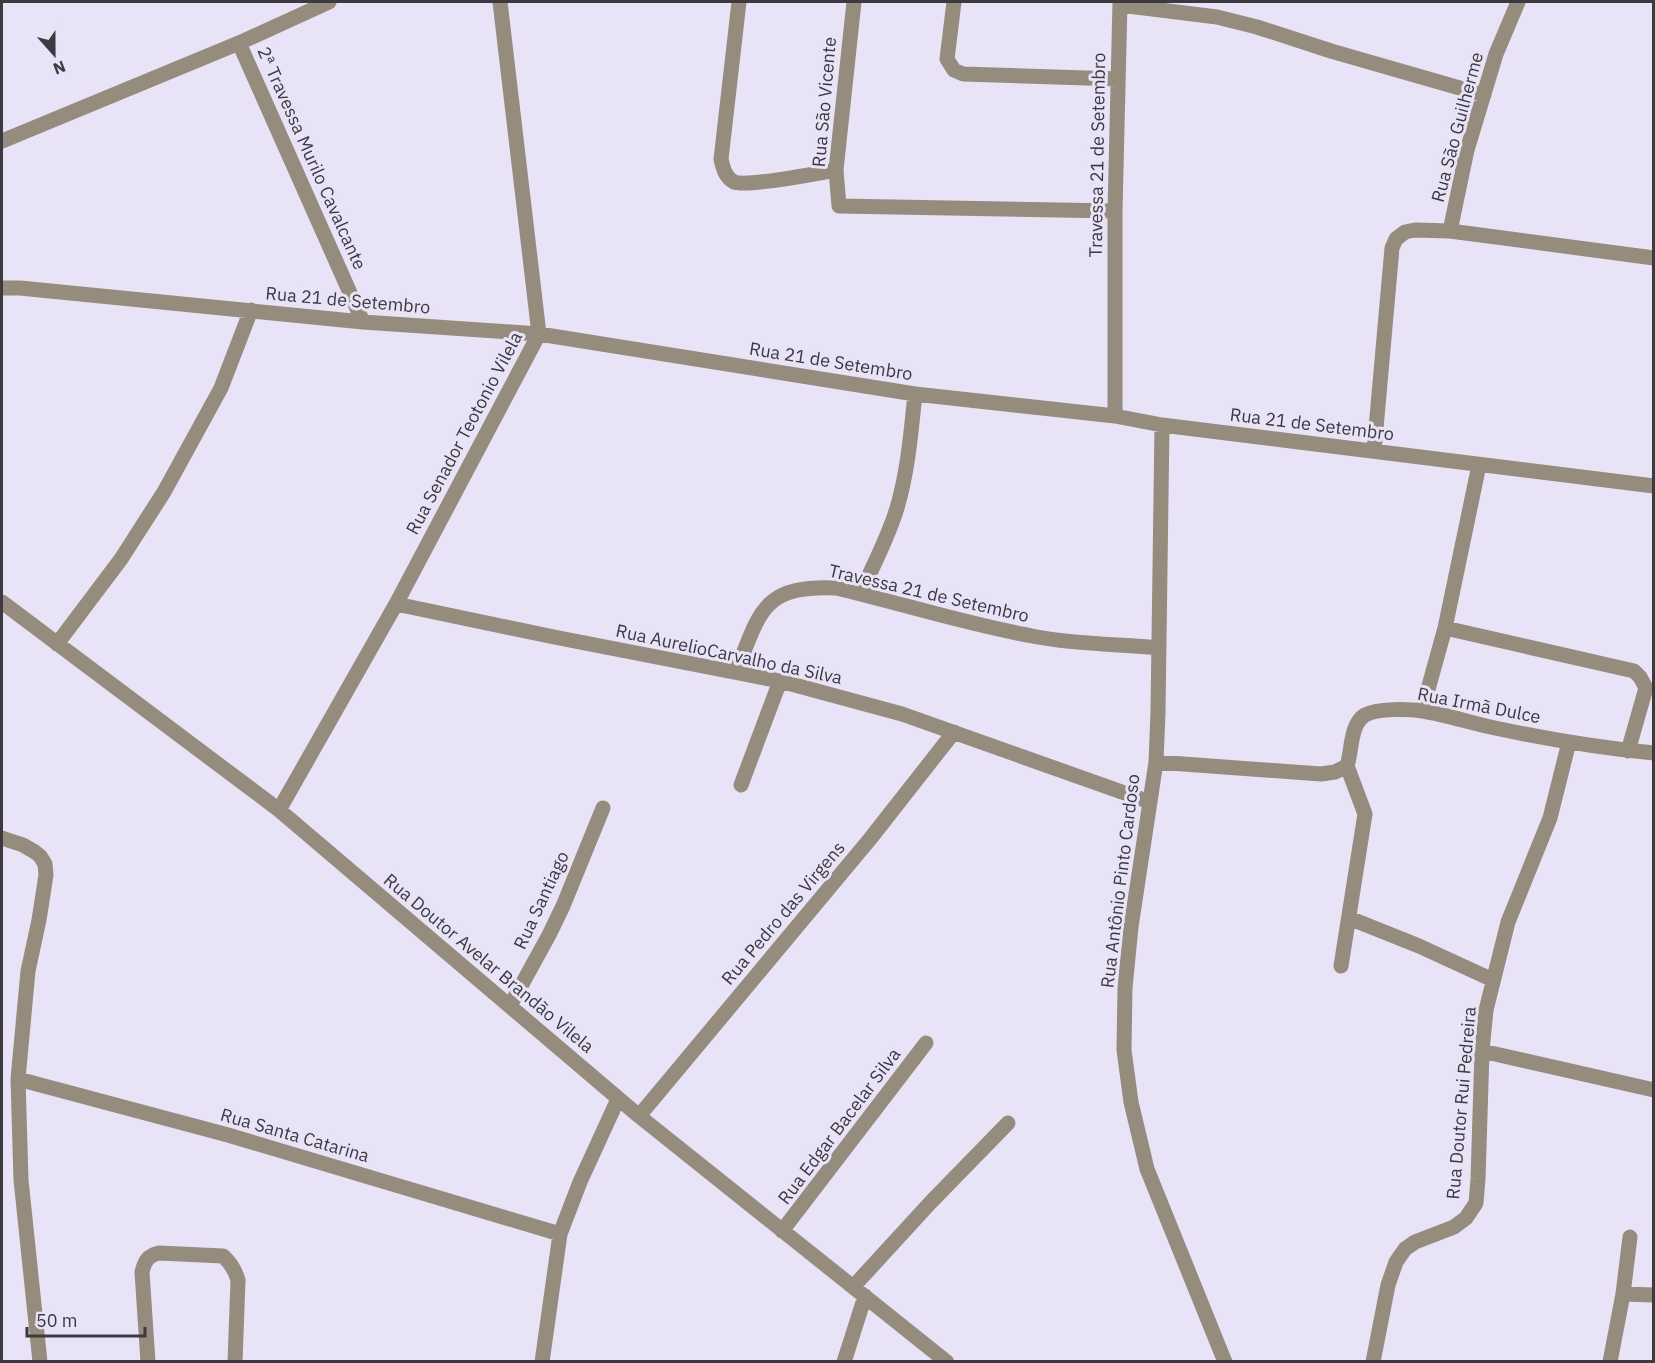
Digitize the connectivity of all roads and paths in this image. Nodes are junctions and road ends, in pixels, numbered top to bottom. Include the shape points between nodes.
1 (329, 2) edge
2 (500, 2) edge
3 (739, 2) edge
4 (854, 2) edge
5 (954, 2) edge
6 (1518, 2) edge
7 (1120, 3) edge
8 (239, 43) junction
9 (1118, 80) junction
10 (1484, 95) junction
11 (2, 141) edge
12 (836, 170) junction
13 (1115, 211) junction
14 (1450, 231) junction
15 (1653, 258) edge
16 (2, 288) edge
17 (251, 310) junction
18 (363, 322) junction
19 (539, 334) junction
20 (915, 394) junction
21 (1115, 416) junction
22 (1162, 425) junction
23 (1374, 451) junction
24 (1479, 465) junction
25 (1653, 486) edge
26 (860, 594) junction
27 (396, 604) junction
28 (2, 605) edge
29 (1445, 628) junction
30 (57, 644) junction
31 (1159, 648) junction
32 (736, 672) junction
33 (780, 681) junction
34 (1422, 711) junction
35 (954, 732) junction
36 (1569, 742) junction
37 (1628, 751) junction
38 (1653, 753) edge
39 (1156, 762) junction
40 (1347, 766) junction
41 (741, 785) dead end
42 (1150, 802) junction
43 (603, 808) dead end
44 (279, 810) junction
45 (2, 838) edge
46 (1348, 918) junction
47 (1341, 966) dead end
48 (1493, 980) junction
49 (510, 1006) junction
50 (926, 1043) dead end
51 (1482, 1051) junction
52 (18, 1079) junction
53 (1653, 1090) edge
54 (618, 1099) junction
55 (639, 1116) junction
56 (1008, 1123) dead end
57 (782, 1231) junction
58 (560, 1234) junction
59 (1630, 1237) dead end
60 (859, 1292) junction
61 (1623, 1294) junction
62 (1653, 1295) edge
63 (40, 1362) edge
64 (147, 1362) edge
65 (235, 1362) edge
66 (542, 1362) edge
67 (844, 1362) edge
68 (947, 1362) edge
69 (1225, 1362) edge
70 (1373, 1362) edge
71 (1610, 1362) edge

1 - 8 street
2 - 19 street, Rua Senador Teotonio Vilela
3 - 12 street via 721,159 724,173 735,182 751,183
4 - 12 street, Rua São Vicente
5 - 9 street via 947,59 954,70 963,74
6 - 10 street, Rua São Guilherme
7 - 9 street, Travessa 21 de Setembro
7 - 10 street via 1257,27
8 - 11 street
8 - 18 street, 2ª Travessa Murilo Cavalcante
9 - 13 street, Travessa 21 de Setembro
10 - 14 street, Rua São Guilherme via 1467,150
12 - 13 street, Rua São Vicente via 839,206
13 - 21 street, Travessa 21 de Setembro
14 - 15 street, Rua São Guilherme
14 - 23 street, Rua São Guilherme via 1405,232 1396,238 1392,248
16 - 17 street, Rua 21 de Setembro
17 - 18 street, Rua 21 de Setembro
17 - 30 street via 220,388 164,492
18 - 19 street, Rua 21 de Setembro
19 - 20 street, Rua 21 de Setembro
19 - 27 street, Rua Senador Teotonio Vilela
20 - 21 street, Rua 21 de Setembro
20 - 26 street via 899,503
21 - 22 street, Rua 21 de Setembro
22 - 23 street, Rua 21 de Setembro
22 - 31 street, Rua Antônio Pinto Cardoso
23 - 24 street, Rua 21 de Setembro
24 - 25 street, Rua 21 de Setembro
24 - 29 street
26 - 31 street, Travessa 21 de Setembro via 1029,636
26 - 32 street, Travessa 21 de Setembro via 814,587 780,595 762,612
27 - 32 street, Rua AurelioCarvalho da Silva
27 - 44 street, Rua Senador Teotonio Vilela
28 - 30 street, Rua Doutor Avelar Brandão Vilela
29 - 34 street
29 - 37 street via 1634,672 1646,688
30 - 44 street, Rua Doutor Avelar Brandão Vilela
31 - 39 street, Rua Antônio Pinto Cardoso
32 - 33 street, Rua AurelioCarvalho da Silva
33 - 35 street, Rua AurelioCarvalho da Silva
33 - 41 street
34 - 36 street, Rua Irmã Dulce
34 - 40 street, Rua Irmã Dulce via 1372,712 1362,716 1355,727
35 - 42 street, Rua AurelioCarvalho da Silva
35 - 55 street, Rua Pedro das Virgens
36 - 37 street, Rua Irmã Dulce
36 - 48 street, Rua Doutor Rui Pedreira via 1550,818 1508,922
37 - 38 street, Rua Irmã Dulce
39 - 40 street via 1321,774
39 - 42 street, Rua Antônio Pinto Cardoso
40 - 46 street via 1365,814
42 - 69 street, Rua Antônio Pinto Cardoso via 1125,988 1124,1050 1129,1092 1147,1169
43 - 49 street, Rua Santiago via 563,906
44 - 49 street, Rua Doutor Avelar Brandão Vilela
45 - 52 street via 40,856 46,875 28,970
46 - 47 street
46 - 48 street
48 - 51 street, Rua Doutor Rui Pedreira
49 - 54 street, Rua Doutor Avelar Brandão Vilela
50 - 57 street, Rua Edgar Bacelar Silva
51 - 53 street
51 - 70 street, Rua Doutor Rui Pedreira via 1476,1203 1454,1227 1415,1242 1396,1262
52 - 58 street, Rua Santa Catarina via 238,1138
52 - 63 street via 21,1180
54 - 55 street, Rua Doutor Avelar Brandão Vilela
54 - 58 street
55 - 57 street, Rua Doutor Avelar Brandão Vilela
56 - 60 street via 930,1203
57 - 60 street, Rua Doutor Avelar Brandão Vilela
58 - 66 street
59 - 61 street
60 - 67 street
60 - 68 street, Rua Doutor Avelar Brandão Vilela
61 - 62 street
61 - 71 street
64 - 65 street via 142,1272 146,1260 159,1253 223,1256 229,1261 238,1280

